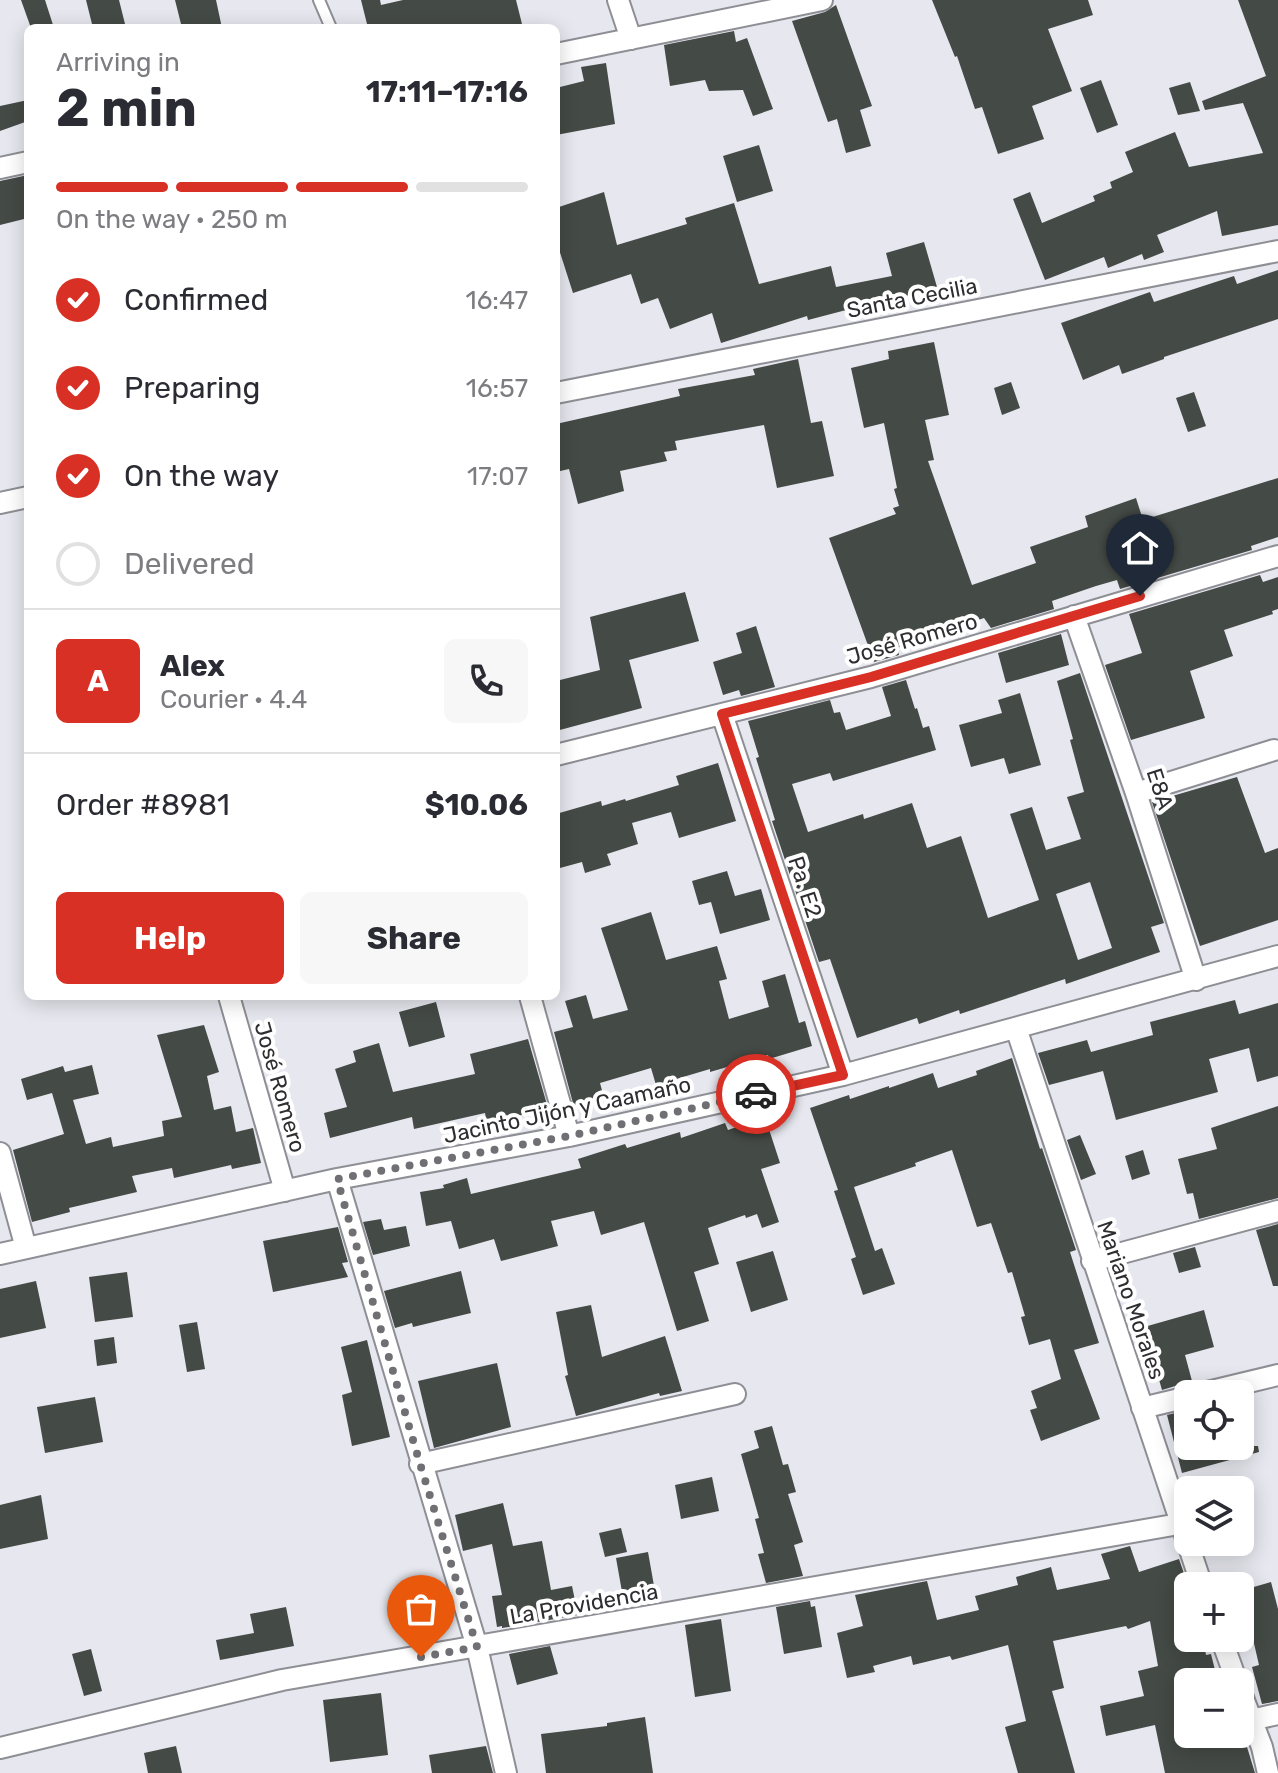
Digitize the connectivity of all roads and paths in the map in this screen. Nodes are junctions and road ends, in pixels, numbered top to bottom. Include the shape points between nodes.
1 (319, 0) edge
2 (618, 0) edge
3 (822, 0) edge
4 (329, 24) edge
5 (631, 39) junction
6 (560, 53) edge
7 (24, 163) edge
8 (0, 168) edge
9 (1278, 251) edge
10 (560, 392) edge
11 (24, 498) edge
12 (0, 503) edge
13 (1278, 556) edge
14 (1074, 616) junction
15 (722, 714) junction
16 (1274, 750) dead end
17 (560, 754) edge
18 (1136, 793) junction
19 (1278, 956) edge
20 (1196, 980) junction
21 (230, 1000) edge
22 (531, 1000) edge
23 (1016, 1028) junction
24 (843, 1075) junction
25 (569, 1136) junction
26 (0, 1153) edge
27 (337, 1179) junction
28 (285, 1191) junction
29 (1278, 1211) edge
30 (26, 1248) junction
31 (0, 1254) edge
32 (1092, 1261) junction
33 (1278, 1375) edge
34 (1254, 1381) edge
35 (735, 1394) dead end
36 (1174, 1400) edge
37 (1142, 1408) junction
38 (420, 1464) junction
39 (1174, 1508) edge
40 (1174, 1525) edge
41 (477, 1647) junction
42 (1278, 1714) edge
43 (1254, 1719) edge
44 (1254, 1727) edge
45 (0, 1748) edge
46 (506, 1773) edge
47 (1268, 1773) edge

1 - 4 lane
2 - 5 street
3 - 5 street
5 - 6 street
7 - 8 street
9 - 10 street, Santa Cecilia
11 - 12 street
13 - 14 street, José Romero
14 - 15 street, José Romero via 871,677
14 - 18 street, E8A
15 - 17 street, José Romero
15 - 24 street, Pa. E2
16 - 18 street
18 - 20 street, E8A
19 - 20 street, Jacinto Jijón y Caamaño
20 - 23 street, Jacinto Jijón y Caamaño
21 - 28 street, José Romero
22 - 25 street
23 - 24 street, Jacinto Jijón y Caamaño
23 - 32 street, Mariano Morales
24 - 25 street, Jacinto Jijón y Caamaño
25 - 27 street, Jacinto Jijón y Caamaño
26 - 30 street
27 - 28 street, Jacinto Jijón y Caamaño
27 - 38 street
28 - 30 street, Jacinto Jijón y Caamaño
29 - 32 street
30 - 31 street, Jacinto Jijón y Caamaño
32 - 37 street, Mariano Morales
33 - 34 street
35 - 38 street
36 - 37 street
37 - 39 street, Mariano Morales
38 - 41 street
40 - 41 street, La Providencia
41 - 45 street, La Providencia via 282,1680
41 - 46 street
42 - 43 street
44 - 47 street

